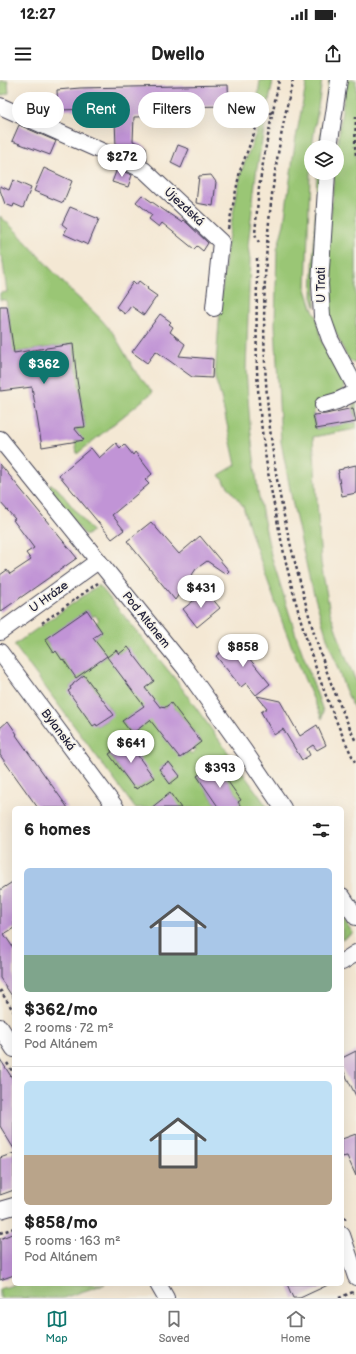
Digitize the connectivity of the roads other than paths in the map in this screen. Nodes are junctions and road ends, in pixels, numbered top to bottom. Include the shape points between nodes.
1 (339, 80) edge
2 (0, 106) edge
3 (330, 140) edge
4 (327, 180) edge
5 (214, 308) dead end
6 (356, 388) edge
7 (356, 392) edge
8 (323, 405) dead end
9 (0, 439) edge
10 (98, 561) junction
11 (0, 632) edge
12 (0, 652) edge
13 (115, 806) edge
14 (282, 806) edge
15 (344, 899) edge
16 (356, 916) edge
17 (356, 953) edge
18 (344, 961) edge
19 (0, 1027) edge
20 (12, 1046) edge
21 (12, 1207) edge
22 (0, 1210) edge
23 (344, 1243) edge
24 (355, 1284) edge
25 (159, 1286) edge
26 (166, 1298) edge

1 - 3 street
2 - 5 street, Újezdská via 144,170 221,242
4 - 6 street, U Trati via 320,284 322,316 330,339
7 - 8 street
9 - 10 street, Pod Altánem
10 - 11 street, U Hráze
10 - 14 street, Pod Altánem via 185,668
12 - 13 street, Bylanská
15 - 16 street
17 - 18 street
19 - 20 street
21 - 22 street
23 - 24 street
25 - 26 street

